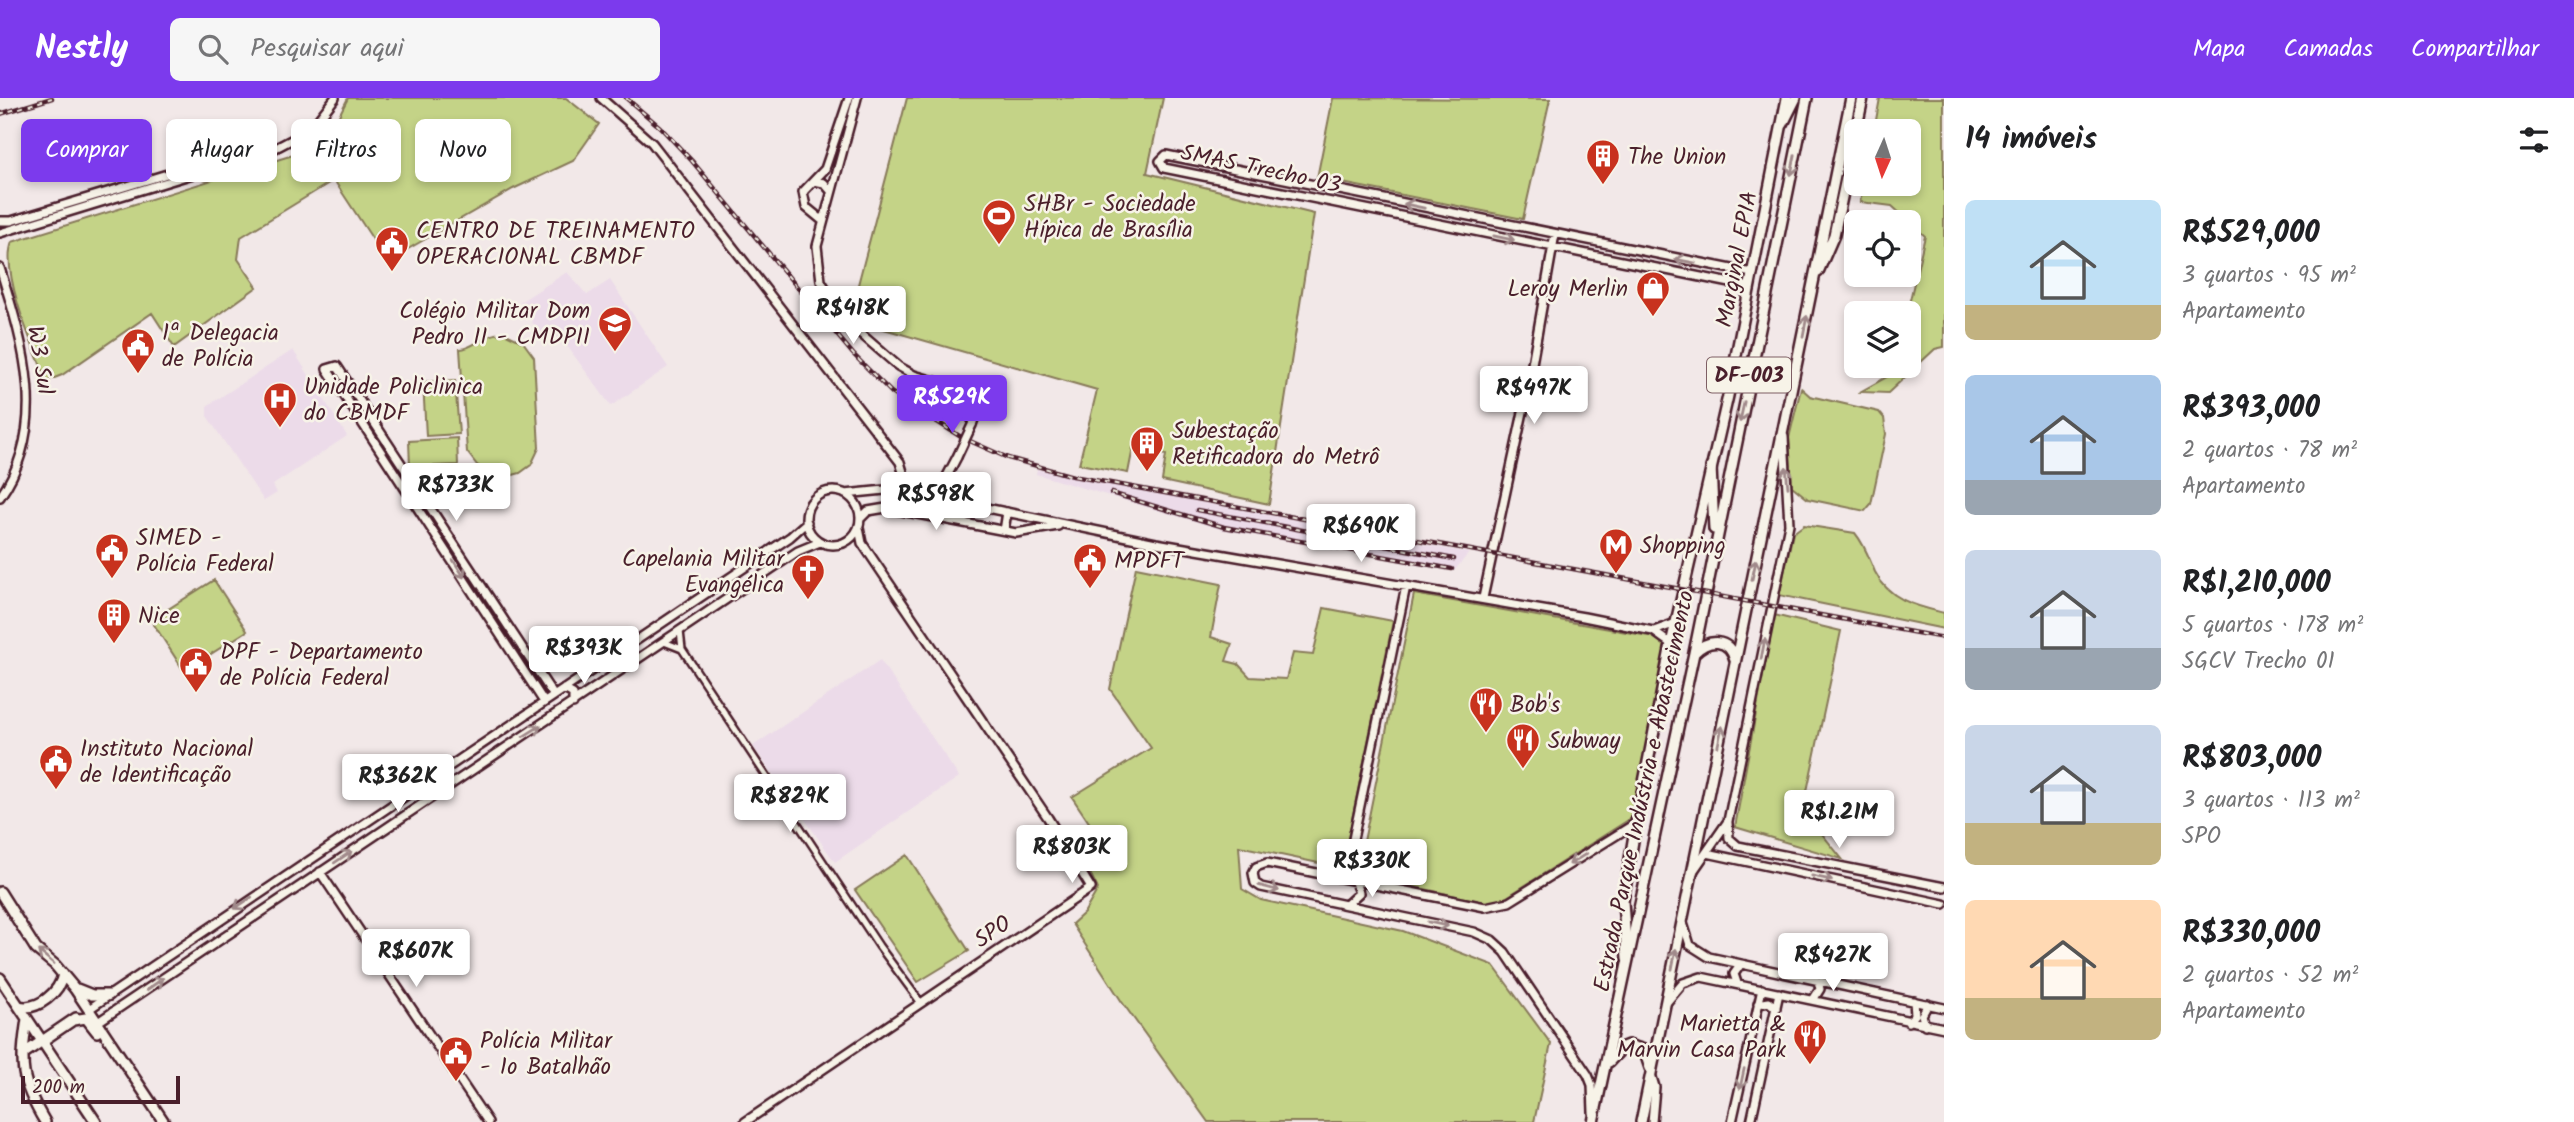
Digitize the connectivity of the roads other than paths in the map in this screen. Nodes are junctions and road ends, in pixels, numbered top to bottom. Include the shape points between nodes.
1 (335, 98) edge
2 (601, 98) edge
3 (849, 98) edge
4 (857, 98) edge
5 (1787, 98) edge
6 (1796, 98) edge
7 (1807, 98) edge
8 (1851, 98) edge
9 (1863, 98) edge
10 (1783, 124) junction
11 (277, 142) edge
12 (285, 142) junction
13 (277, 147) edge
14 (166, 175) edge
15 (814, 181) junction
16 (166, 182) edge
17 (831, 191) junction
18 (827, 205) junction
19 (812, 212) junction
20 (1453, 215) junction
21 (0, 221) edge
22 (823, 221) junction
23 (1451, 227) junction
24 (0, 232) edge
25 (1555, 234) junction
26 (1553, 248) junction
27 (0, 268) edge
28 (1727, 269) junction
29 (1752, 273) junction
30 (1725, 282) junction
31 (1813, 283) junction
32 (1750, 287) junction
33 (344, 377) junction
34 (335, 382) junction
35 (1783, 431) junction
36 (393, 462) junction
37 (1711, 467) junction
38 (909, 492) junction
39 (845, 494) junction
40 (0, 497) edge
41 (936, 497) junction
42 (1007, 512) junction
43 (860, 519) junction
44 (807, 522) junction
45 (1062, 525) junction
46 (859, 528) junction
47 (443, 529) junction
48 (1004, 531) junction
49 (436, 534) junction
50 (850, 540) junction
51 (1714, 541) junction
52 (820, 542) junction
53 (862, 543) junction
54 (1406, 586) junction
55 (713, 587) junction
56 (490, 598) junction
57 (1483, 598) junction
58 (723, 601) junction
59 (481, 604) junction
60 (1676, 623) junction
61 (680, 631) junction
62 (1653, 631) junction
63 (664, 642) junction
64 (1671, 644) junction
65 (682, 649) junction
66 (1694, 653) junction
67 (526, 654) junction
68 (1735, 661) junction
69 (520, 664) junction
70 (564, 689) junction
71 (554, 696) junction
72 (544, 702) junction
73 (573, 704) junction
74 (493, 738) junction
75 (502, 750) junction
76 (376, 815) junction
77 (1728, 821) junction
78 (1636, 823) junction
79 (384, 829) junction
80 (1748, 849) junction
81 (1707, 853) junction
82 (1746, 861) junction
83 (1348, 863) junction
84 (320, 872) junction
85 (1692, 874) junction
86 (1333, 876) junction
87 (1357, 881) junction
88 (272, 884) junction
89 (1944, 887) edge
90 (0, 892) edge
91 (283, 897) junction
92 (1347, 904) junction
93 (1944, 904) edge
94 (1682, 917) junction
95 (221, 919) junction
96 (230, 933) junction
97 (1627, 963) junction
98 (1741, 964) junction
99 (63, 974) junction
100 (0, 978) edge
101 (1818, 981) junction
102 (1737, 983) junction
103 (75, 989) junction
104 (1762, 989) junction
105 (1779, 993) junction
106 (109, 995) junction
107 (1813, 1000) junction
108 (1914, 1001) junction
109 (921, 1003) junction
110 (1758, 1004) junction
111 (1928, 1004) junction
112 (19, 1006) junction
113 (1664, 1006) junction
114 (1776, 1008) junction
115 (1944, 1008) edge
116 (89, 1009) junction
117 (27, 1019) junction
118 (73, 1020) junction
119 (1908, 1021) junction
120 (98, 1022) junction
121 (1925, 1025) junction
122 (1944, 1028) edge
123 (40, 1040) junction
124 (23, 1054) junction
125 (1606, 1065) junction
126 (1651, 1074) junction
127 (157, 1111) junction
128 (46, 1122) edge
129 (96, 1122) edge
130 (164, 1122) edge
131 (488, 1122) edge
132 (745, 1122) edge
133 (1593, 1122) edge
134 (1641, 1122) edge
135 (1652, 1122) edge
136 (1732, 1122) edge
137 (1751, 1122) edge

1 - 12 street via 310,130
2 - 38 street via 652,143 690,189 900,462
3 - 15 street via 833,153
4 - 17 street
5 - 10 main road, Marginal EPIA
6 - 10 main road
7 -> 51 main road, Estrada Parque Indústria e Abastecimento / DF-003
8 - 31 main road, DF-003
9 - 31 main road via 1833,235
10 - 29 main road, Marginal EPIA
11 - 12 street
12 - 13 street
14 - 21 street
15 - 17 street
15 - 19 street via 805,188 802,199
16 - 24 street
17 - 18 street
18 - 19 street
18 - 22 street
19 - 22 street
20 - 23 street
20 -> 23 street, SMAS Trecho 03 via 1166,155 1160,158 1164,168
20 - 25 street, SMAS Trecho 03
22 - 41 street, bridge via 817,265 834,306 907,372 975,393 980,402
23 -> 26 street, SMAS Trecho 03
25 - 26 street
28 -> 25 street, SMAS Trecho 03
26 - 30 street, SMAS Trecho 03
26 - 57 street
27 - 40 street, W3 Sul via 23,344 29,404 23,445
28 - 29 street, SMAS Trecho 03
28 - 30 street
29 - 32 main road, Marginal EPIA
30 - 32 street, SMAS Trecho 03
35 -> 31 main road, DF-003
32 - 37 main road, Marginal EPIA
33 - 34 street
33 - 34 street via 335,364 327,369
33 - 36 street
34 - 36 street
68 -> 35 main road, DF-003
77 -> 35 street via 1788,524
36 - 47 street
36 - 49 street
37 - 51 main road
37 - 60 main road, Marginal EPIA
38 - 39 street
38 - 41 street
39 - 43 street via 857,505
39 - 44 street via 817,497 808,508
41 - 42 street
42 - 45 street
42 - 48 street
43 - 46 street
43 - 48 street via 886,508
44 - 52 street
44 - 55 street
45 - 48 street
45 - 54 street
46 - 50 street
46 - 53 street, SPO
47 - 49 street
47 - 56 street
49 -> 59 street
50 - 52 street via 835,545
50 - 53 street
51 - 66 main road, Estrada Parque Indústria e Abastecimento / DF-003
52 - 58 street via 798,551
53 - 109 street, SPO via 1091,884 1088,892
54 - 57 street
54 - 83 street
55 - 58 street
55 - 70 street
56 - 59 street
56 - 67 street
57 - 62 street
58 - 61 street
59 - 69 street
60 - 62 street
60 - 64 main road, Marginal EPIA
61 - 63 street
61 - 65 street
62 - 64 street
63 - 65 street
63 - 73 street
64 - 78 main road, Marginal EPIA
65 - 109 street
66 - 68 main road via 1705,643 1718,642 1730,648
66 - 97 main road, Estrada Parque Indústria e Abastecimento / DF-003
67 - 69 street
67 - 71 street
85 -> 68 main road, DF-003
69 - 72 street
70 - 71 street
70 - 73 street via 573,694
71 - 72 street
72 - 74 street
75 -> 73 street
74 - 75 street via 494,746
74 - 76 street
75 - 79 street
76 - 79 street via 385,819
76 - 88 street
77 - 80 street via 1729,838
77 - 81 street
78 -> 87 street via 1509,902 1485,908
78 - 97 main road, Marginal EPIA via 1623,901
84 -> 79 street
80 - 82 street
80 - 89 street
81 - 82 street
81 - 85 street
82 -> 93 street
83 - 86 street
83 - 87 street
84 - 91 street
84 - 131 street
85 - 94 main road, DF-003
86 - 87 street
86 -> 92 street via 1267,863 1253,873 1261,887
87 - 92 street via 1359,894
88 - 91 street
88 -> 95 street
99 -> 90 main road via 36,949
91 - 96 street
92 -> 133 street via 1492,940 1505,952 1591,1080
94 - 98 street via 1695,950
113 -> 94 main road, DF-003
95 - 96 street via 220,926
95 - 106 street
120 -> 96 street
97 - 125 main road, Estrada Parque Indústria e Abastecimento / DF-003
98 - 101 street
98 - 102 street via 1734,974
99 - 103 main road
99 - 112 main road via 60,986 50,996 30,1008
100 - 112 main road
101 - 107 street via 1819,993
101 - 108 street
102 - 104 street
102 - 113 street via 1695,977 1679,987
103 - 106 main road
103 - 116 main road
104 - 105 street
104 - 110 street
105 - 107 street
105 - 114 street
106 - 116 street
107 - 119 street
108 - 111 street
108 - 119 street via 1915,1015
109 - 132 street, SPO
110 - 114 street via 1769,1002
110 -> 136 street
111 - 115 street
111 - 121 street via 1922,1015
112 - 117 main road
113 - 126 main road, DF-003
114 - 137 street
116 - 118 main road
116 - 120 main road
117 - 123 main road
117 - 124 main road
118 - 123 main road
118 - 127 main road via 84,1017 89,1021
119 - 121 street
120 - 127 main road
121 - 122 street
123 - 124 main road
123 - 129 main road
124 - 128 main road via 25,1085
125 - 126 main road via 1623,1047 1638,1046 1647,1057
125 - 133 main road, Estrada Parque Indústria e Abastecimento / DF-003
126 - 134 main road, DF-003
126 - 135 street via 1655,1087
127 - 130 main road

